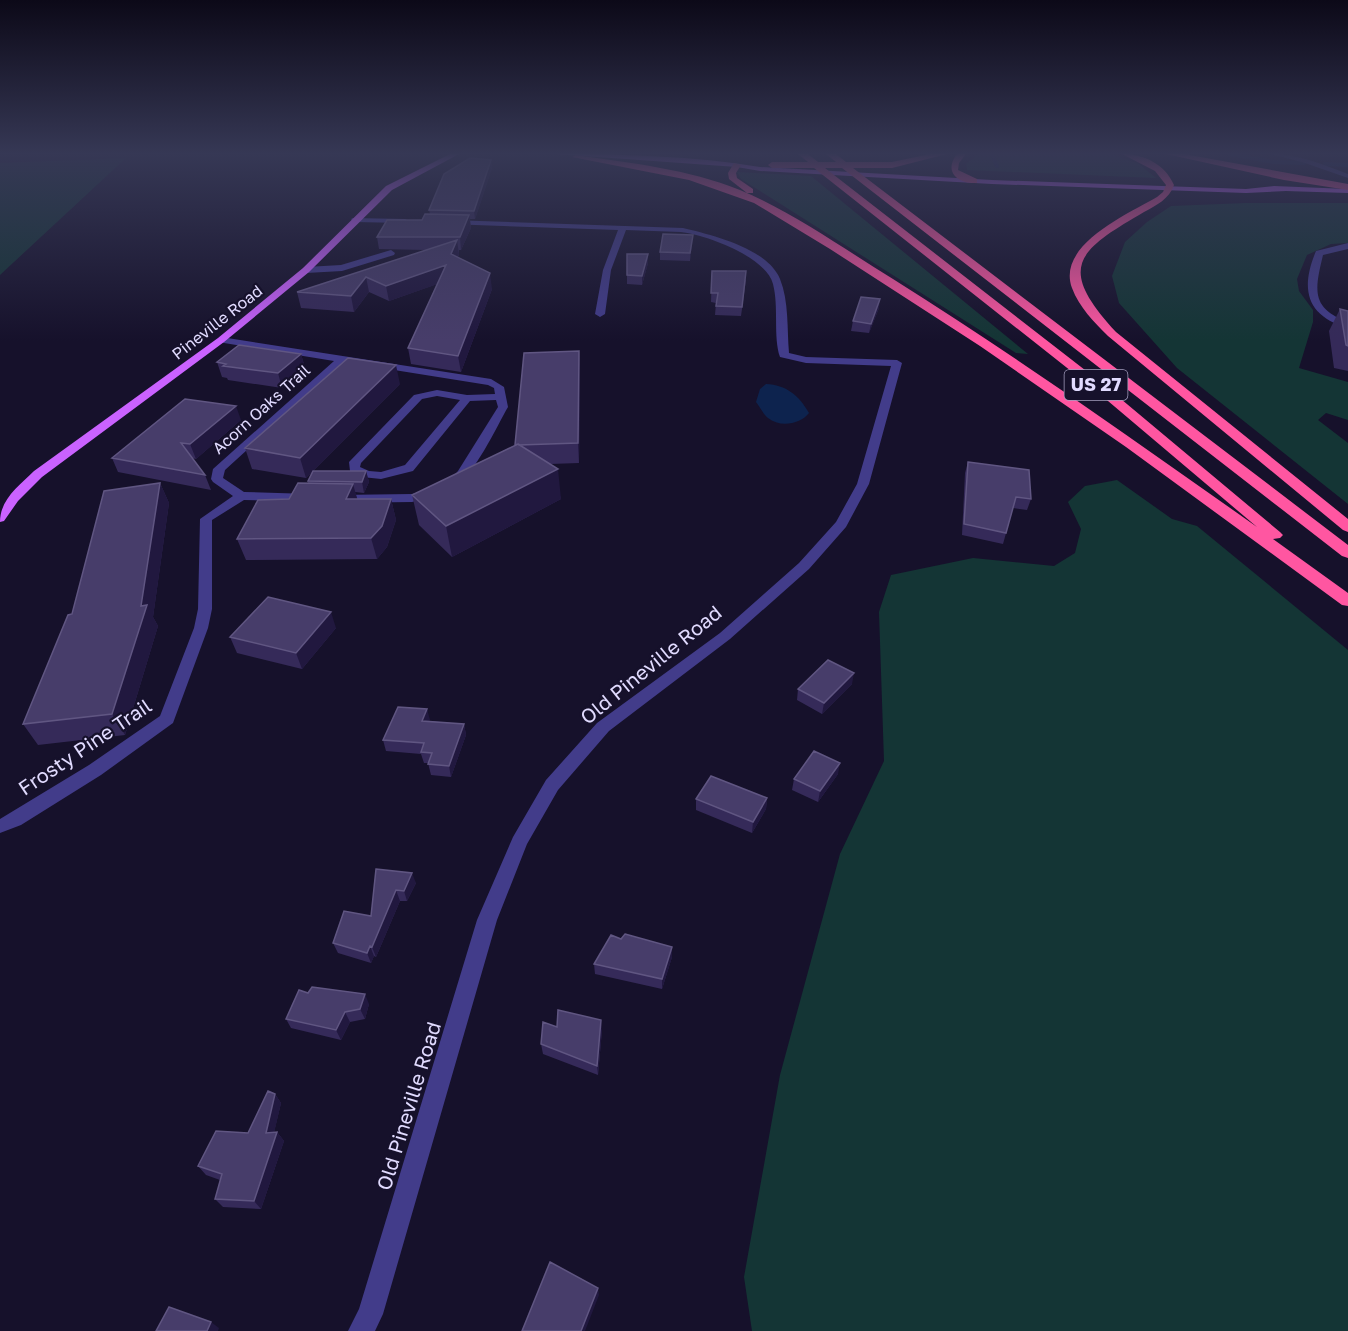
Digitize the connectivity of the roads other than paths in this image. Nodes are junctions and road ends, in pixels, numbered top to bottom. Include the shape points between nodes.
1 (360, 216) edge
2 (783, 216) edge
3 (787, 216) edge
4 (880, 216) edge
5 (910, 216) edge
6 (1130, 216) edge
7 (356, 220) junction
8 (414, 221) edge
9 (437, 222) edge
10 (623, 228) junction
11 (828, 243) junction
12 (1348, 246) edge
13 (391, 253) edge
14 (306, 270) junction
15 (600, 314) dead end
16 (1348, 325) edge
17 (221, 340) junction
18 (342, 359) junction
19 (502, 397) junction
20 (466, 398) junction
21 (241, 496) junction
22 (0, 518) edge
23 (1348, 527) edge
24 (1348, 553) edge
25 (1348, 596) edge
26 (1348, 601) edge
27 (0, 826) edge
28 (362, 1331) edge

1 - 7 main road, Pineville Road
2 - 11 highway
3 - 11 highway
4 - 25 highway, US 27 via 1099,387
5 - 24 highway, US 27
6 - 23 highway via 1085,245 1076,265 1074,276 1082,298 1098,321
7 - 8 street
7 - 14 main road, Pineville Road
9 - 10 street
10 - 15 street via 602,284
10 - 28 street, Old Pineville Road via 702,234 762,262 775,276 784,355 806,360 897,363 863,484 841,524 804,566 726,636 603,727 552,785 519,842 487,920
11 - 26 highway via 1034,376
12 - 16 street via 1319,253 1311,293 1327,316
13 - 14 street via 342,268
14 - 17 main road, Pineville Road
17 - 18 street, Acorn Oaks Trail
17 - 22 main road, Pineville Road via 38,474
18 - 19 street, Acorn Oaks Trail via 491,382 499,387
18 - 21 street, Acorn Oaks Trail via 219,469 217,479
19 - 20 street
19 - 21 street via 502,407 464,473 424,497
20 - 20 street via 437,393 418,397 354,468 359,473 385,475 409,468
21 - 27 street, Frosty Pine Trail via 206,519 205,609 167,719 95,770

